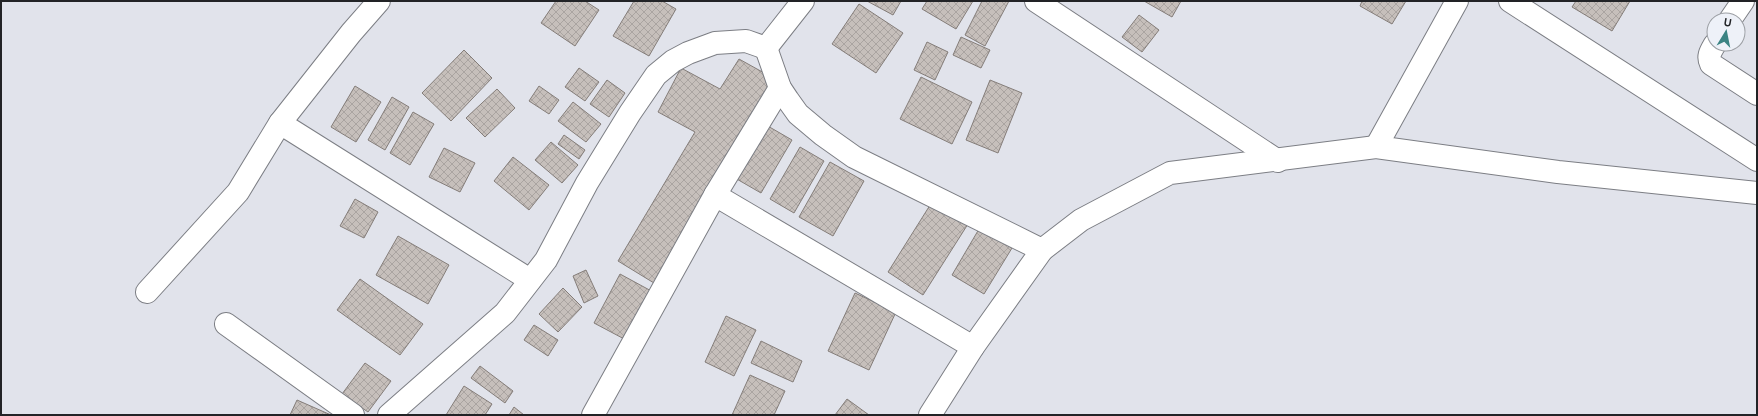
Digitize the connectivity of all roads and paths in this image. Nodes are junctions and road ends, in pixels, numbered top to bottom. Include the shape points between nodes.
1 (379, 1) edge
2 (803, 1) edge
3 (1036, 1) edge
4 (1457, 1) edge
5 (1510, 1) edge
6 (1743, 1) edge
7 (1735, 12) edge
8 (766, 48) junction
9 (1711, 52) edge
10 (780, 88) junction
11 (1757, 94) edge
12 (280, 123) junction
13 (1376, 147) junction
14 (1757, 160) edge
15 (1278, 161) junction
16 (1757, 193) edge
17 (715, 195) junction
18 (1042, 250) junction
19 (530, 280) junction
20 (147, 292) dead end
21 (226, 324) dead end
22 (973, 347) junction
23 (353, 415) edge
24 (389, 415) edge
25 (593, 415) edge
26 (930, 415) edge

1 - 12 street
2 - 8 street
3 - 15 street
4 - 13 street
5 - 14 street
6 - 7 street
8 - 10 street
8 - 19 street via 746,41 716,43 688,52 656,75 587,183 546,260
9 - 11 street via 1711,64
10 - 17 street
10 - 18 street via 798,114 854,157
12 - 19 street
12 - 20 street via 238,192
13 - 15 street
13 - 16 street via 1558,172
15 - 18 street via 1170,173 1081,220
17 - 22 street
17 - 25 street
18 - 22 street
19 - 24 street via 505,313
21 - 23 street
22 - 26 street

